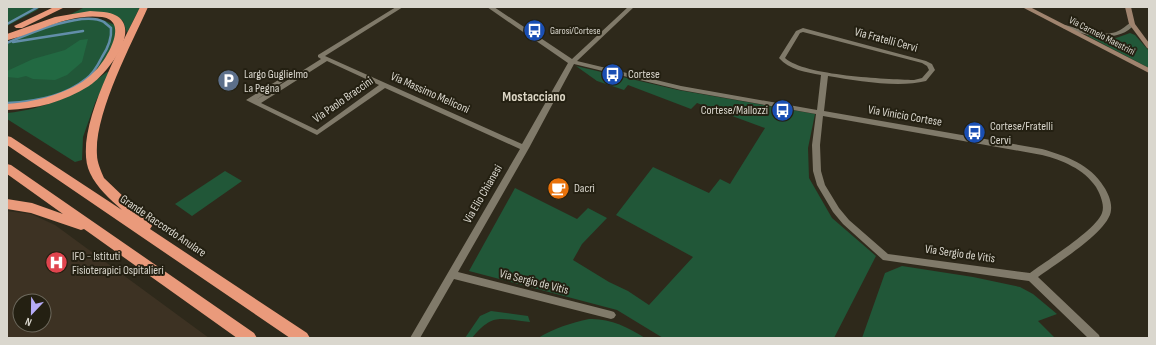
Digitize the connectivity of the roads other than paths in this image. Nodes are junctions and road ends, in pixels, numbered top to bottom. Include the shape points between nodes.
1 (45, 7) edge
2 (62, 7) edge
3 (75, 7) edge
4 (144, 7) edge
5 (400, 7) edge
6 (490, 7) edge
7 (631, 7) edge
8 (1026, 7) edge
9 (1128, 7) edge
10 (1132, 24) junction
11 (1063, 27) junction
12 (7, 34) edge
13 (1149, 47) edge
14 (323, 58) junction
15 (572, 62) junction
16 (1149, 71) edge
17 (825, 74) junction
18 (384, 85) junction
19 (7, 107) edge
20 (820, 113) junction
21 (7, 140) edge
22 (524, 148) junction
23 (7, 168) edge
24 (7, 204) edge
25 (94, 229) junction
26 (167, 247) junction
27 (451, 274) junction
28 (1031, 277) junction
29 (611, 315) dead end
30 (281, 324) junction
31 (416, 337) edge
32 (249, 338) edge
33 (302, 338) edge
34 (314, 338) edge
35 (1095, 338) edge

1 - 12 highway
2 - 12 highway
3 - 12 highway
4 - 26 highway via 102,101 92,137 91,155 95,172 103,185
5 - 14 street
6 - 15 street
7 - 15 street, Via Elio Chianesi
8 - 11 street, Via Carmelo Maestrini
9 - 10 street
10 - 11 street via 1125,32 1111,35
10 - 13 street
11 - 16 street, Via Carmelo Maestrini
12 - 19 highway via 89,14 102,14 113,18 119,22 121,28 117,44 107,64 89,81 69,93 46,101
14 - 18 street, Via Massimo Meliconi
14 - 18 street, Via Paolo Braccini via 253,102 316,133
15 - 20 street, Via Vinicio Cortese via 677,87
15 - 22 street, Via Elio Chianesi
17 - 17 street, Via Fratelli Cervi via 914,82 924,80 932,68 924,62 810,31 800,31 782,56 783,61 801,70
17 - 20 street
18 - 22 street, Via Massimo Meliconi
20 - 28 street, Via Sergio de Vitis via 815,149 820,182 842,218 886,257
20 - 28 street, Via Vinicio Cortese via 1042,152 1071,162 1088,173 1101,190 1107,206 1106,214 1091,233
21 - 26 highway, Grande Raccordo Anulare
22 - 27 street, Via Elio Chianesi
23 - 25 highway
24 - 25 highway via 32,208
25 - 32 highway
26 - 30 highway, Grande Raccordo Anulare
27 - 29 street, Via Sergio de Vitis
27 - 31 street, Via Elio Chianesi
28 - 35 street
30 - 33 highway, Grande Raccordo Anulare
30 - 34 highway

